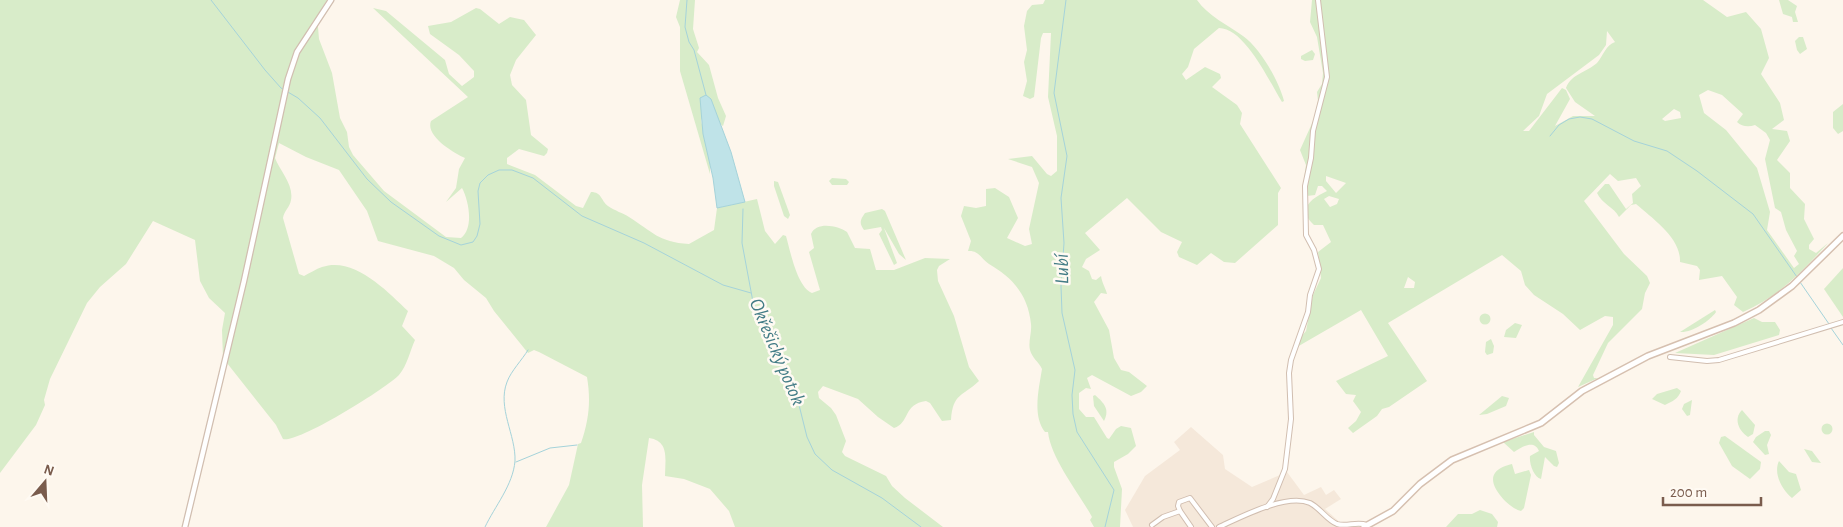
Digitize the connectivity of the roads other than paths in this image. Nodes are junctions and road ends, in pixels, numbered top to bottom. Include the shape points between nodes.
1 (331, 0) edge
2 (1318, 0) edge
3 (1843, 236) edge
4 (1843, 322) edge
5 (1670, 357) dead end
6 (1267, 507) junction
7 (1180, 511) junction
8 (1152, 525) dead end
9 (1365, 526) edge
10 (185, 527) edge
11 (1191, 527) edge
12 (1212, 527) edge
13 (1219, 527) edge

1 - 10 street via 298,52 288,79
2 - 6 street via 1327,78 1313,131 1305,186 1306,235 1319,269 1291,360 1291,419 1285,469
3 - 9 main road via 1808,272 1767,305 1734,324 1648,356 1582,390 1541,423 1452,460 1420,484 1393,512
4 - 5 street via 1719,360
6 - 9 street via 1301,501 1311,504 1339,525 1361,523
6 - 13 street
7 - 8 street
7 - 11 street
7 - 12 street via 1179,502 1190,498

